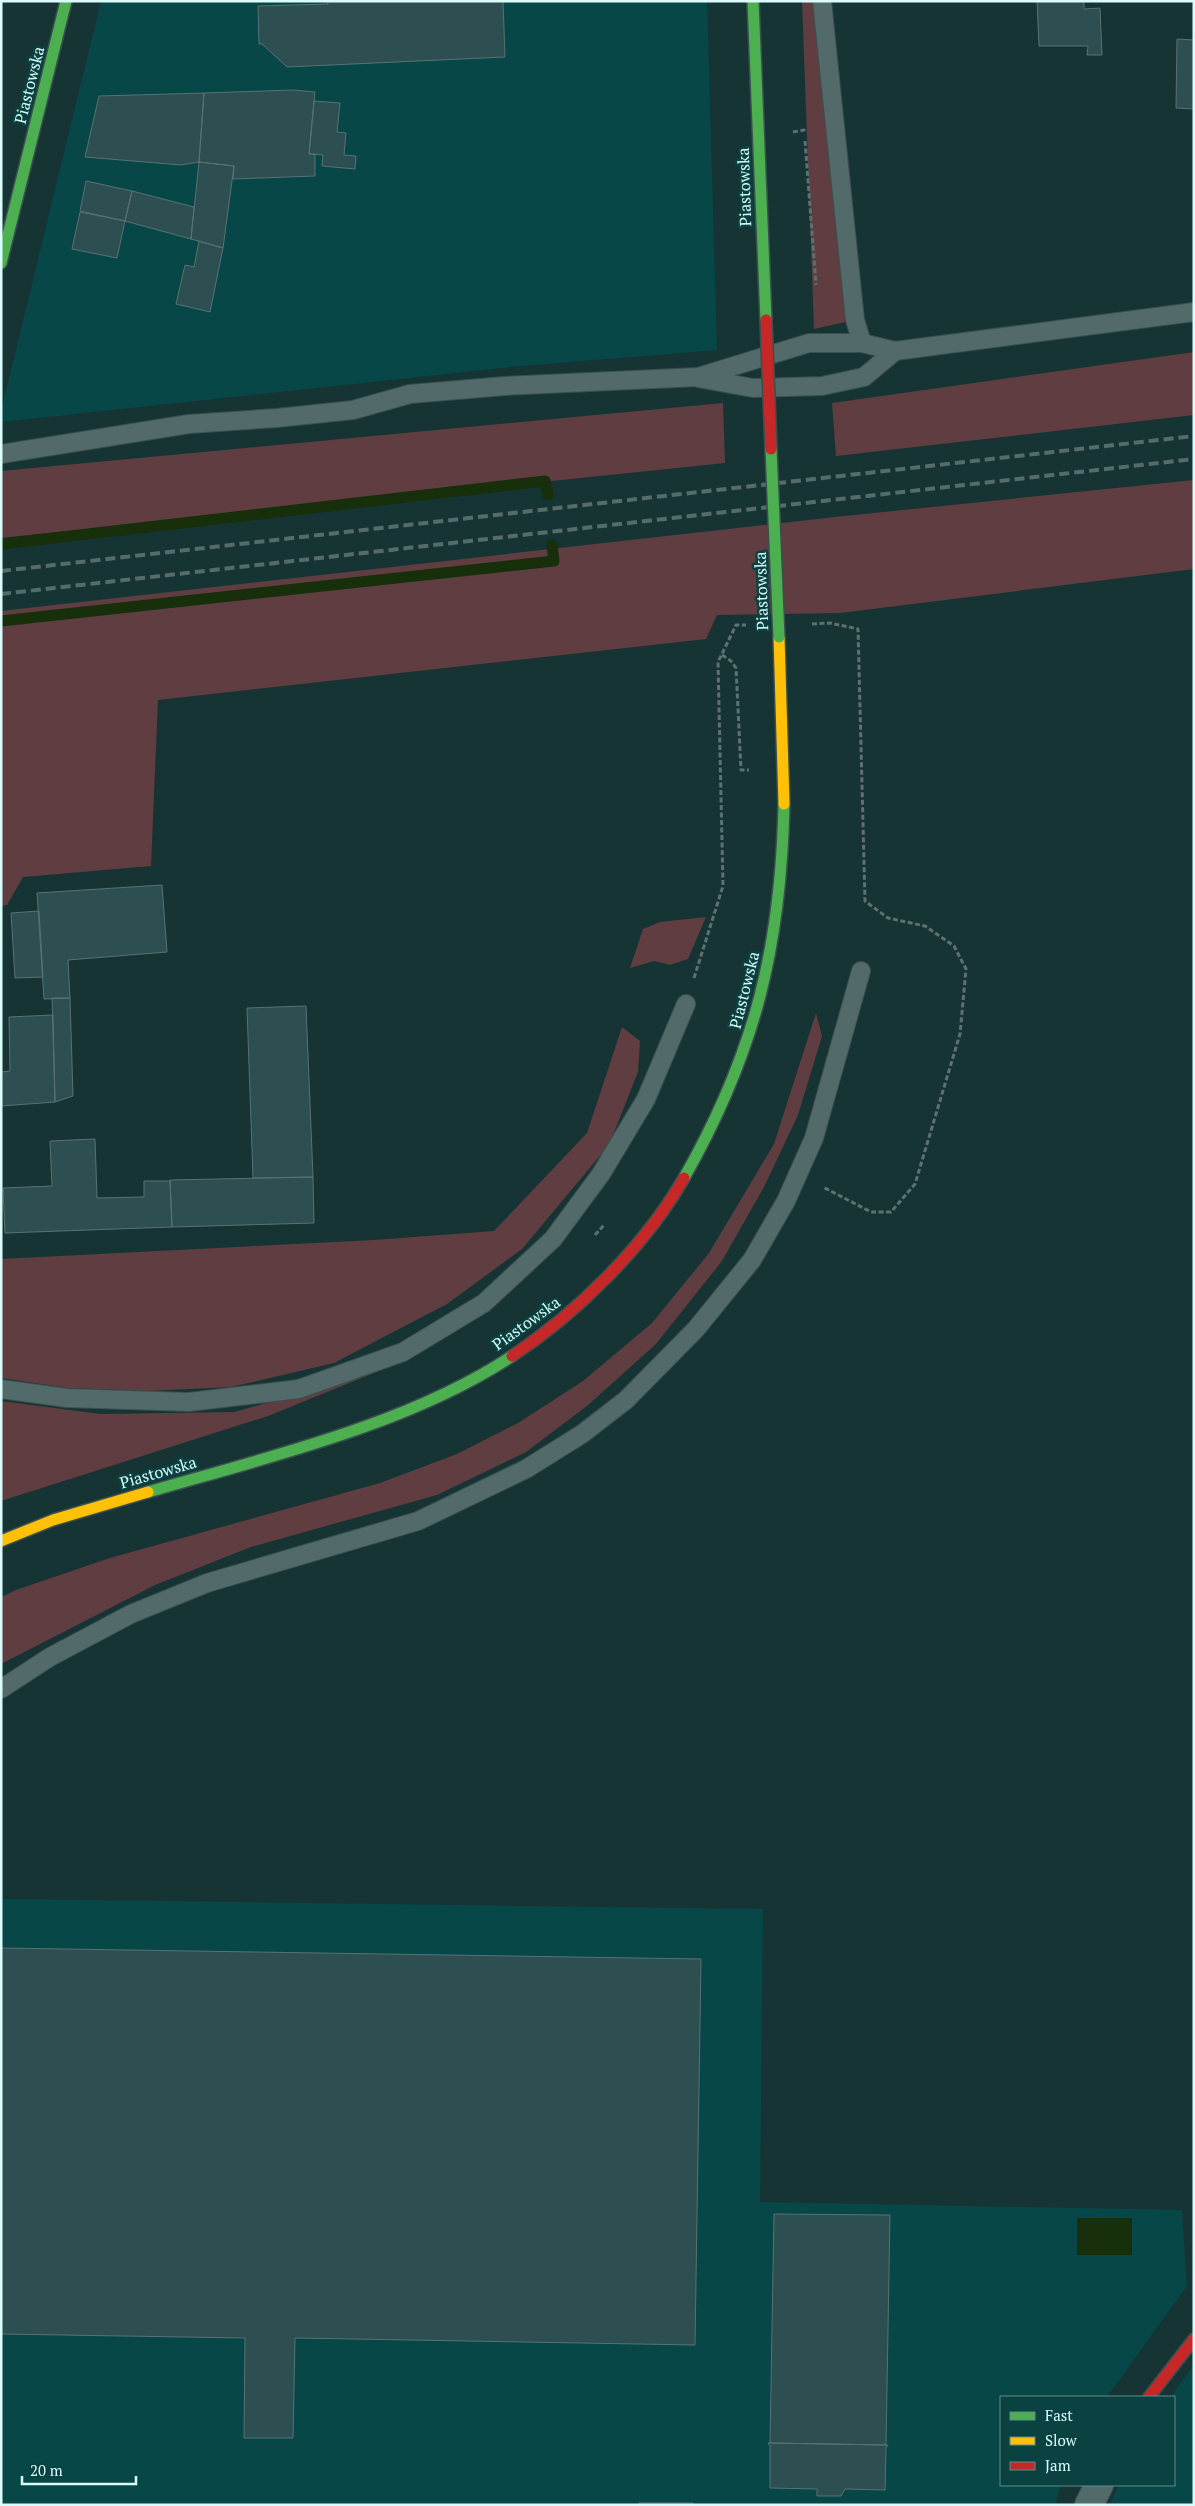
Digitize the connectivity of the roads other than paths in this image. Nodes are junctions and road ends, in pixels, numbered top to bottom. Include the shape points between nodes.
1 (66, 1) edge
2 (753, 1) edge
3 (822, 1) edge
4 (1, 263) edge
5 (1194, 312) edge
6 (862, 343) junction
7 (895, 351) junction
8 (698, 378) junction
9 (1, 454) edge
10 (861, 971) dead end
11 (686, 1004) road end
12 (1, 1389) edge
13 (1, 1541) edge
14 (1, 1689) edge
15 (1194, 2339) edge
16 (1150, 2396) edge
17 (1098, 2486) edge
18 (1089, 2505) edge

1 - 4 street, Piastowska
2 - 13 street, Piastowska, bridge via 784,810 770,960 751,1031 717,1119 677,1192 631,1253 578,1306 516,1354 450,1392 371,1422 288,1451 63,1517
3 - 6 lane via 855,320
5 - 7 lane
6 - 7 lane
6 - 8 lane via 810,342
7 - 8 lane via 864,377 822,386 753,388
8 - 9 lane via 505,386 410,394 353,410 189,424
10 - 14 lane via 814,1138 786,1201 752,1260 696,1329 626,1400 582,1434 526,1469 418,1521 207,1583 131,1614 50,1657
11 - 12 lane via 646,1099 601,1174 553,1238 484,1303 403,1352 299,1388 189,1402 67,1398
15 - 16 street
17 - 18 street

